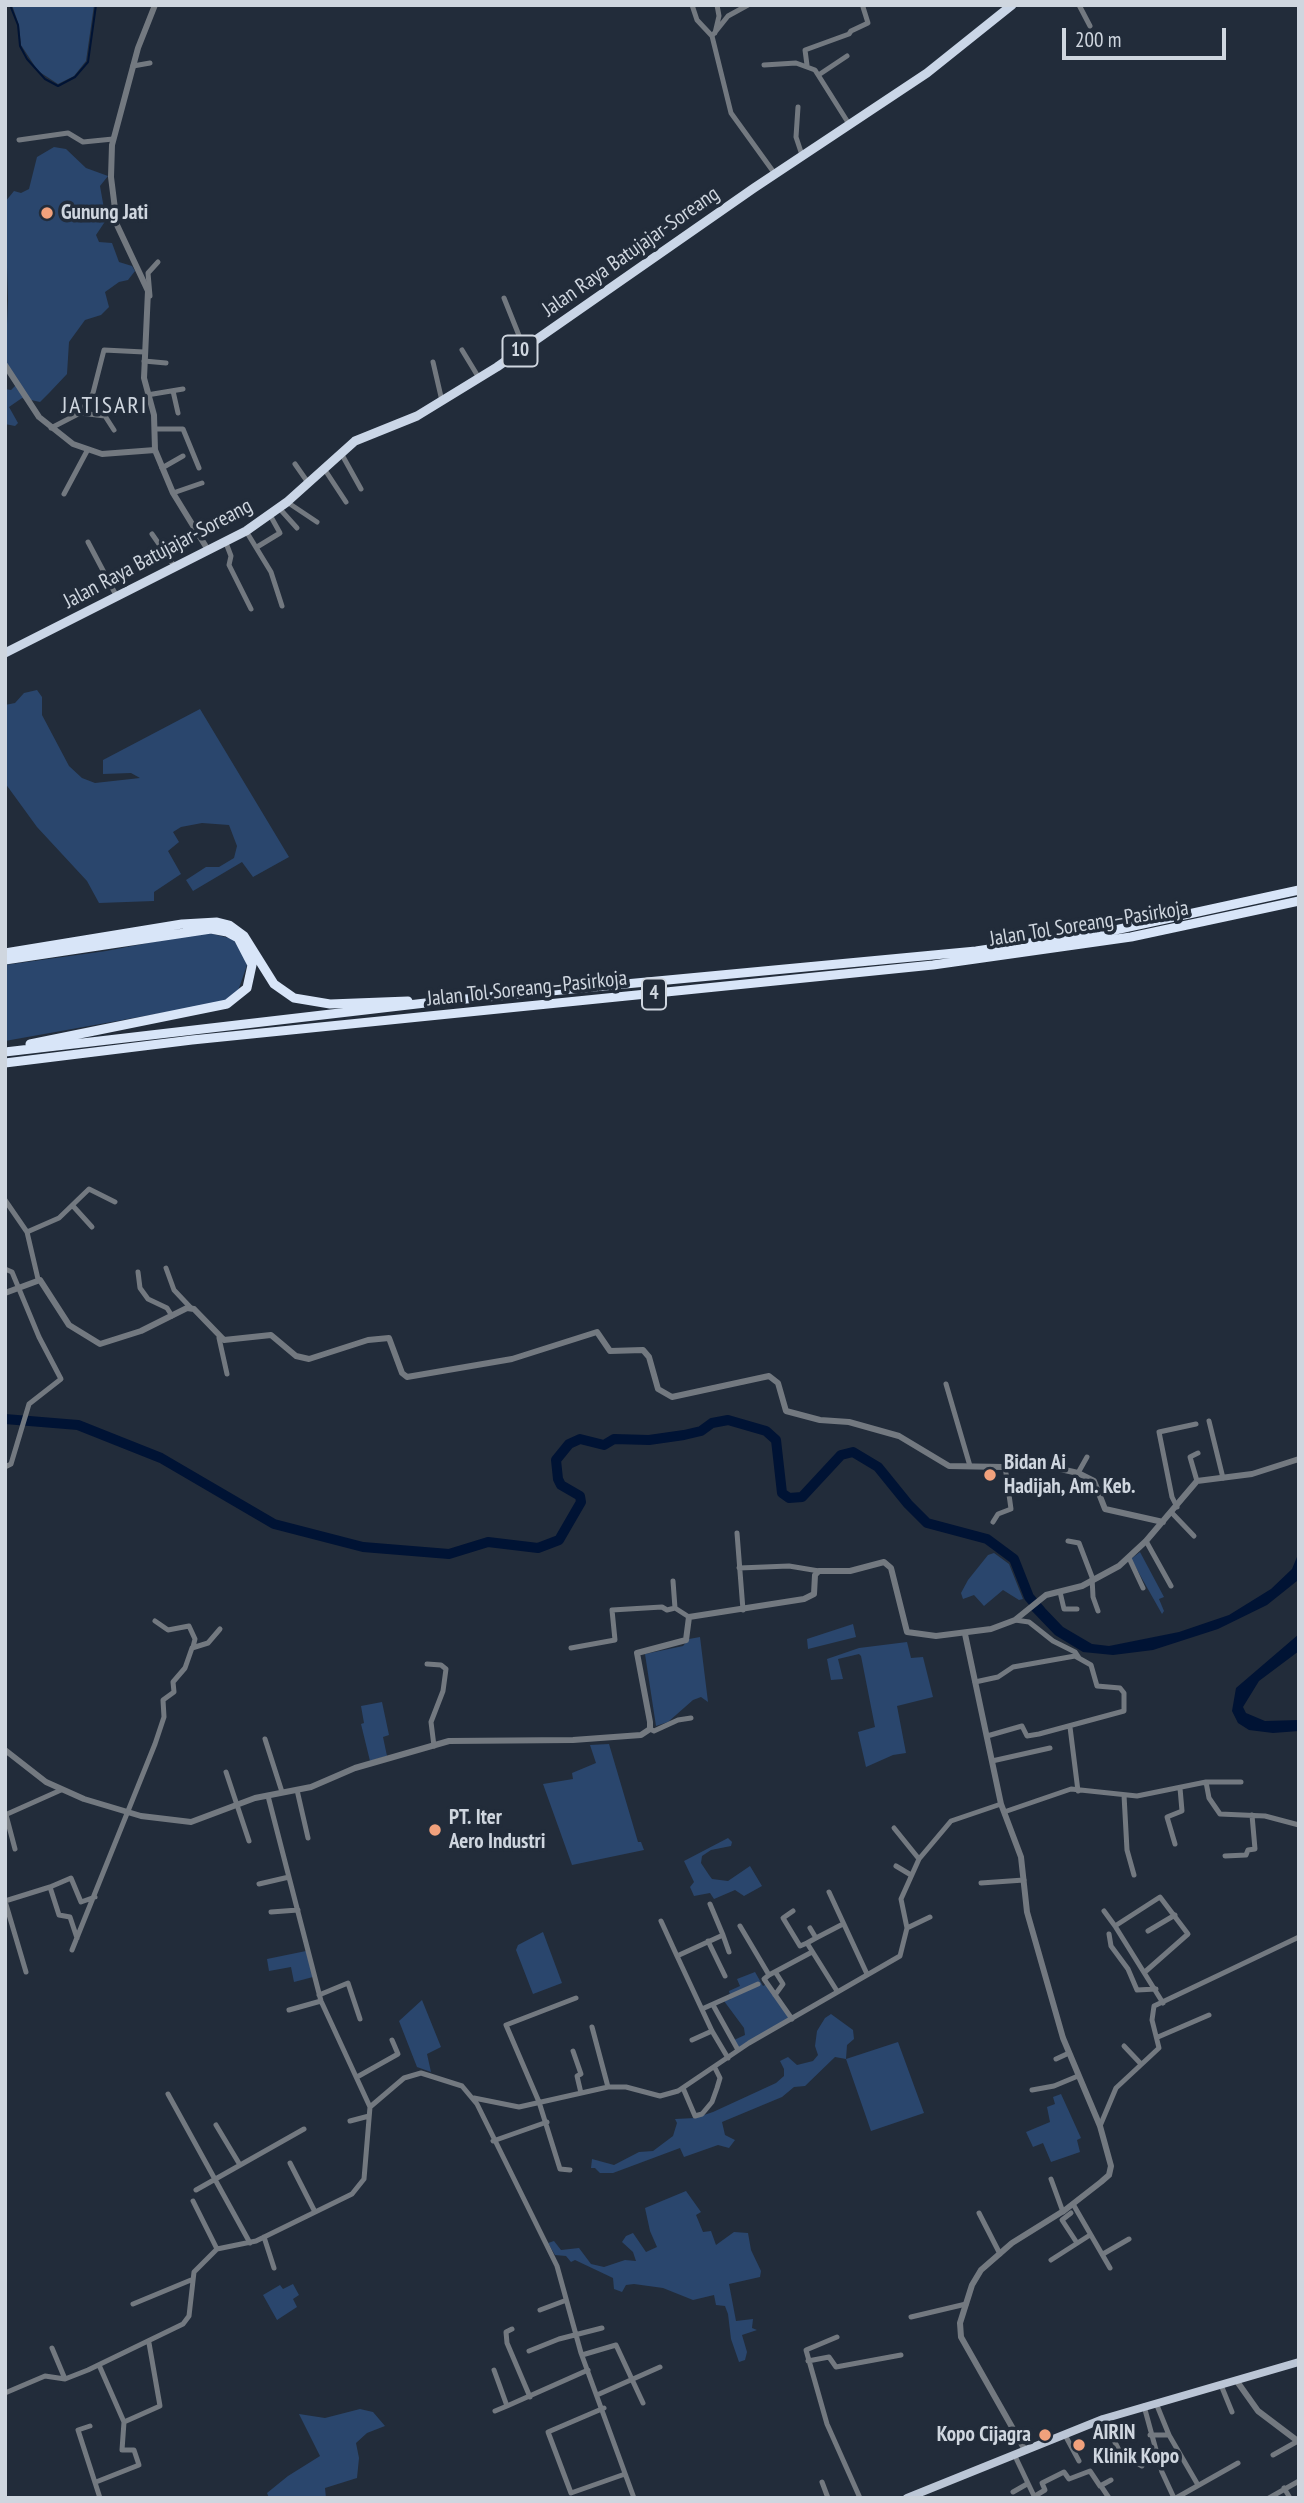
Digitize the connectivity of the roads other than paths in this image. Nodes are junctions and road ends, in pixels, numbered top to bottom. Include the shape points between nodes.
1 (155, 5) edge
2 (692, 5) edge
3 (717, 5) edge
4 (728, 5) edge
5 (748, 5) edge
6 (1012, 5) edge
7 (1079, 5) edge
8 (863, 7) edge
9 (732, 13) junction
10 (1090, 26) dead end
11 (714, 34) junction
12 (847, 56) dead end
13 (150, 63) dead end
14 (765, 65) dead end
15 (807, 65) junction
16 (133, 66) junction
17 (820, 74) junction
18 (799, 107) dead end
19 (849, 124) junction
20 (113, 139) junction
21 (19, 140) dead end
22 (802, 155) junction
23 (775, 174) junction
24 (158, 262) dead end
25 (504, 298) dead end
26 (149, 299) junction
27 (524, 348) junction
28 (462, 350) dead end
29 (144, 352) junction
30 (144, 361) junction
31 (433, 362) dead end
32 (166, 363) dead end
33 (5, 365) edge
34 (479, 378) junction
35 (183, 390) dead end
36 (173, 391) junction
37 (147, 395) junction
38 (120, 401) dead end
39 (442, 401) junction
40 (80, 413) junction
41 (178, 413) dead end
42 (105, 416) junction
43 (51, 428) junction
44 (155, 429) junction
45 (114, 430) dead end
46 (155, 450) junction
47 (87, 451) junction
48 (341, 453) junction
49 (183, 456) dead end
50 (295, 464) dead end
51 (162, 468) junction
52 (199, 468) dead end
53 (325, 470) junction
54 (202, 482) dead end
55 (309, 484) junction
56 (361, 489) dead end
57 (173, 493) junction
58 (64, 494) dead end
59 (288, 502) junction
60 (346, 502) dead end
61 (279, 508) junction
62 (269, 514) junction
63 (317, 522) dead end
64 (297, 528) dead end
65 (246, 531) junction
66 (152, 534) dead end
67 (88, 542) dead end
68 (226, 543) junction
69 (257, 547) junction
70 (208, 550) junction
71 (172, 563) junction
72 (117, 597) junction
73 (282, 606) dead end
74 (251, 609) dead end
75 (5, 653) edge
76 (1299, 890) edge
77 (1299, 901) edge
78 (5, 953) edge
79 (5, 960) edge
80 (434, 1002) junction
81 (19, 1049) junction
82 (5, 1052) edge
83 (5, 1063) edge
84 (5, 1200) edge
85 (115, 1202) dead end
86 (73, 1206) junction
87 (92, 1227) dead end
88 (27, 1232) junction
89 (166, 1268) dead end
90 (5, 1269) edge
91 (138, 1272) dead end
92 (38, 1279) junction
93 (17, 1288) junction
94 (5, 1293) edge
95 (191, 1308) junction
96 (172, 1316) junction
97 (219, 1338) junction
98 (227, 1374) dead end
99 (946, 1384) dead end
100 (1209, 1421) dead end
101 (1196, 1424) dead end
102 (1198, 1453) dead end
103 (1087, 1457) dead end
104 (1299, 1459) edge
105 (970, 1466) junction
106 (1004, 1466) junction
107 (5, 1467) edge
108 (1079, 1473) junction
109 (1223, 1478) junction
110 (1197, 1482) junction
111 (1175, 1510) junction
112 (993, 1522) dead end
113 (1163, 1522) junction
114 (737, 1533) dead end
115 (1194, 1536) dead end
116 (1068, 1541) dead end
117 (1146, 1541) junction
118 (1129, 1558) junction
119 (739, 1567) junction
120 (820, 1572) junction
121 (673, 1581) dead end
122 (1093, 1581) junction
123 (1171, 1586) dead end
124 (1143, 1588) dead end
125 (1060, 1592) junction
126 (675, 1608) junction
127 (1077, 1609) dead end
128 (743, 1610) junction
129 (1098, 1611) dead end
130 (689, 1617) junction
131 (1015, 1620) junction
132 (155, 1621) dead end
133 (220, 1629) dead end
134 (965, 1634) junction
135 (193, 1647) junction
136 (571, 1648) dead end
137 (1079, 1658) junction
138 (427, 1664) dead end
139 (975, 1682) junction
140 (691, 1718) dead end
141 (1070, 1727) junction
142 (650, 1729) junction
143 (988, 1737) junction
144 (265, 1739) dead end
145 (434, 1746) junction
146 (1050, 1748) dead end
147 (5, 1750) edge
148 (992, 1761) junction
149 (226, 1772) dead end
150 (1206, 1782) junction
151 (1241, 1782) dead end
152 (1180, 1788) junction
153 (61, 1790) junction
154 (297, 1790) junction
155 (1078, 1791) junction
156 (282, 1792) junction
157 (268, 1796) junction
158 (1124, 1796) junction
159 (237, 1804) junction
160 (1002, 1808) junction
161 (130, 1812) junction
162 (5, 1815) edge
163 (1252, 1815) junction
164 (1299, 1825) edge
165 (894, 1828) dead end
166 (308, 1838) dead end
167 (249, 1841) dead end
168 (1174, 1844) dead end
169 (15, 1849) dead end
170 (1225, 1856) dead end
171 (919, 1859) junction
172 (896, 1866) dead end
173 (911, 1875) junction
174 (1134, 1875) dead end
175 (1024, 1876) junction
176 (289, 1877) junction
177 (981, 1883) dead end
178 (259, 1884) dead end
179 (50, 1887) junction
180 (829, 1892) dead end
181 (95, 1897) junction
182 (710, 1904) dead end
183 (298, 1910) junction
184 (793, 1911) dead end
185 (1104, 1911) dead end
186 (271, 1912) dead end
187 (1175, 1915) junction
188 (930, 1917) dead end
189 (662, 1921) dead end
190 (843, 1924) junction
191 (740, 1926) dead end
192 (1115, 1926) junction
193 (810, 1928) dead end
194 (907, 1928) junction
195 (1148, 1931) dead end
196 (1109, 1934) dead end
197 (723, 1935) junction
198 (1299, 1937) edge
199 (78, 1938) junction
200 (816, 1938) junction
201 (708, 1941) junction
202 (807, 1943) junction
203 (72, 1950) dead end
204 (729, 1952) dead end
205 (812, 1952) junction
206 (677, 1956) junction
207 (1146, 1971) junction
208 (26, 1972) dead end
209 (776, 1973) junction
210 (867, 1974) junction
211 (768, 1975) junction
212 (725, 1976) dead end
213 (758, 1984) dead end
214 (1156, 1989) junction
215 (837, 1991) junction
216 (775, 1995) junction
217 (320, 1998) junction
218 (576, 1998) dead end
219 (1163, 2003) junction
220 (713, 2005) junction
221 (702, 2009) junction
222 (289, 2010) dead end
223 (1209, 2015) dead end
224 (360, 2019) dead end
225 (792, 2019) junction
226 (592, 2027) dead end
227 (712, 2031) junction
228 (1158, 2037) junction
229 (392, 2040) dead end
230 (692, 2040) dead end
231 (1124, 2046) dead end
232 (738, 2050) junction
233 (573, 2051) dead end
234 (1069, 2053) junction
235 (728, 2058) junction
236 (1056, 2059) dead end
237 (1141, 2064) junction
238 (716, 2068) junction
239 (1079, 2076) junction
240 (357, 2077) junction
241 (608, 2087) junction
242 (683, 2088) junction
243 (1032, 2090) dead end
244 (581, 2093) junction
245 (168, 2094) dead end
246 (474, 2098) junction
247 (539, 2102) junction
248 (370, 2107) junction
249 (369, 2116) junction
250 (350, 2121) dead end
251 (547, 2122) junction
252 (216, 2125) dead end
253 (1100, 2126) junction
254 (304, 2129) dead end
255 (493, 2141) junction
256 (290, 2163) dead end
257 (240, 2165) junction
258 (570, 2170) dead end
259 (215, 2179) junction
260 (1051, 2179) dead end
261 (196, 2190) dead end
262 (193, 2201) dead end
263 (1073, 2204) junction
264 (315, 2212) junction
265 (1063, 2212) junction
266 (979, 2213) dead end
267 (1071, 2213) dead end
268 (1090, 2235) junction
269 (264, 2237) junction
270 (1129, 2239) dead end
271 (250, 2243) junction
272 (1077, 2243) junction
273 (217, 2249) junction
274 (1000, 2254) junction
275 (1103, 2254) junction
276 (1051, 2260) dead end
277 (274, 2268) dead end
278 (1110, 2268) dead end
279 (191, 2280) junction
280 (564, 2301) junction
281 (133, 2304) dead end
282 (966, 2304) junction
283 (540, 2310) dead end
284 (911, 2317) dead end
285 (602, 2328) dead end
286 (512, 2329) dead end
287 (576, 2335) junction
288 (837, 2337) dead end
289 (149, 2343) junction
290 (52, 2348) dead end
291 (529, 2351) dead end
292 (582, 2356) junction
293 (901, 2356) dead end
294 (808, 2361) junction
295 (1299, 2362) edge
296 (99, 2365) junction
297 (660, 2367) dead end
298 (494, 2370) dead end
299 (588, 2370) junction
300 (65, 2379) junction
301 (1236, 2380) junction
302 (631, 2381) junction
303 (1221, 2385) junction
304 (5, 2393) edge
305 (597, 2395) junction
306 (530, 2397) junction
307 (643, 2403) dead end
308 (1156, 2403) junction
309 (507, 2406) junction
310 (1144, 2406) junction
311 (604, 2408) junction
312 (495, 2411) dead end
313 (1232, 2412) dead end
314 (1103, 2419) junction
315 (124, 2422) junction
316 (90, 2426) dead end
317 (1065, 2435) junction
318 (1150, 2435) junction
319 (1169, 2435) junction
320 (1298, 2441) edge
321 (1025, 2450) junction
322 (1014, 2454) junction
323 (1273, 2455) dead end
324 (1079, 2461) dead end
325 (1238, 2463) dead end
326 (1142, 2466) dead end
327 (625, 2474) junction
328 (1111, 2480) dead end
329 (1299, 2481) edge
330 (96, 2482) junction
331 (822, 2482) dead end
332 (1027, 2484) junction
333 (1198, 2485) junction
334 (1101, 2486) junction
335 (1284, 2488) junction
336 (582, 2489) junction
337 (1013, 2491) dead end
338 (1035, 2497) edge
339 (100, 2498) edge
340 (584, 2498) edge
341 (634, 2498) edge
342 (828, 2498) edge
343 (860, 2498) edge
344 (907, 2498) edge
345 (1110, 2498) edge
346 (1175, 2498) edge
347 (1269, 2498) edge
348 (1290, 2498) edge

1 - 16 street
2 - 11 street via 697,20
3 - 11 street
4 - 9 street
5 - 9 street
6 - 19 highway, Jalan Raya Batujajar-Soreang / 10 via 927,73
7 - 10 street
8 - 15 street via 869,22 805,50
9 - 11 street
11 - 23 street via 731,113
12 - 17 street
13 - 16 street
14 - 15 street
15 - 17 street
16 - 20 street
17 - 19 street
18 - 22 street via 796,136
19 - 22 highway, Jalan Raya Batujajar-Soreang / 10
20 - 21 street via 83,142 68,133
20 - 26 street via 110,161 117,225 145,280
22 - 23 highway, Jalan Raya Batujajar-Soreang / 10
23 - 27 highway, Jalan Raya Batujajar-Soreang / 10
24 - 26 street via 148,273
25 - 27 street
26 - 29 street
27 - 34 highway, Jalan Raya Batujajar-Soreang / 10
28 - 34 street
29 - 30 street
29 - 40 street via 104,350 93,393
30 - 32 street
30 - 37 street
31 - 39 street
33 - 43 street
34 - 39 highway, Jalan Raya Batujajar-Soreang / 10
35 - 36 street
36 - 37 street
36 - 41 street
37 - 44 street
38 - 42 street
39 - 48 highway, Jalan Raya Batujajar-Soreang / 10 via 355,441
40 - 42 street
40 - 43 street
42 - 45 street
43 - 47 street
44 - 46 street
44 - 52 street via 183,429
46 - 47 street via 117,455
46 - 51 street
47 - 58 street
48 - 53 highway, Jalan Raya Batujajar-Soreang / 10
48 - 56 street
49 - 51 street
50 - 55 street
51 - 57 street
53 - 55 highway, Jalan Raya Batujajar-Soreang / 10
53 - 60 street
54 - 57 street
55 - 59 highway, Jalan Raya Batujajar-Soreang / 10
57 - 70 street
59 - 61 highway, Jalan Raya Batujajar-Soreang / 10
59 - 63 street
61 - 62 highway, Jalan Raya Batujajar-Soreang / 10
61 - 64 street
62 - 65 highway, Jalan Raya Batujajar-Soreang / 10
62 - 69 street via 280,533
65 - 68 highway, Jalan Raya Batujajar-Soreang / 10
65 - 69 street
66 - 71 street
67 - 72 street
68 - 70 highway, Jalan Raya Batujajar-Soreang / 10
68 - 74 street via 229,565
69 - 73 street
70 - 71 highway, Jalan Raya Batujajar-Soreang / 10
71 - 72 highway, Jalan Raya Batujajar-Soreang / 10
72 - 75 highway, Jalan Raya Batujajar-Soreang / 10
76 - 80 highway, Jalan Tol Soreang–Pasirkoja / 4 via 1127,928 976,950
77 - 83 highway, Jalan Tol Soreang–Pasirkoja / 4 via 1131,937 933,965
78 - 80 highway via 217,922 244,936 274,985 294,998 330,1004
79 - 81 highway via 211,929 238,938 252,965 247,989 227,1004 40,1040
80 - 81 highway, Jalan Tol Soreang–Pasirkoja / 4
81 - 82 highway, Jalan Tol Soreang–Pasirkoja / 4
84 - 88 street
85 - 86 street via 89,1189
86 - 87 street
86 - 88 street via 59,1218
88 - 92 street
89 - 95 street via 174,1290
90 - 93 street via 12,1272
91 - 96 street via 140,1288 148,1299 167,1308
92 - 93 street
92 - 96 street via 69,1325 100,1344 113,1343
93 - 94 street
93 - 107 street via 61,1379 32,1401 11,1464
95 - 96 street
95 - 97 street
97 - 98 street
97 - 105 street via 271,1335 296,1356 309,1359 389,1338 402,1373 411,1378 512,1359 597,1332 610,1352 645,1352 655,1383 664,1394 680,1397 769,1376 778,1383 786,1411 899,1436 938,1462
99 - 105 street
100 - 109 street
101 - 111 street via 1159,1432
102 - 110 street via 1190,1457
103 - 108 street
104 - 109 street
105 - 106 street
106 - 108 street
106 - 112 street via 1011,1508
108 - 113 street via 1094,1482 1105,1509
109 - 110 street
110 - 111 street
111 - 113 street
111 - 115 street
113 - 117 street
114 - 119 street
116 - 122 street via 1079,1543
117 - 118 street
117 - 123 street
118 - 122 street
118 - 124 street
119 - 120 street via 789,1566
119 - 128 street
120 - 128 street via 810,1598
120 - 134 street via 886,1563 907,1632
121 - 126 street
122 - 125 street
122 - 129 street
125 - 127 street via 1064,1609
125 - 131 street via 1043,1597
126 - 130 street
126 - 136 street via 612,1610 615,1640
128 - 130 street
130 - 142 street via 685,1640 637,1653
131 - 134 street
131 - 137 street via 1029,1622
132 - 135 street via 168,1630 191,1628
133 - 135 street via 208,1643
134 - 139 street
135 - 161 street via 173,1682 174,1692 163,1700 164,1717
137 - 139 street via 1066,1656 1013,1667 998,1677
137 - 141 street via 1091,1665 1097,1686 1121,1688 1126,1708
138 - 145 street via 446,1669 430,1723
139 - 143 street
140 - 142 street
141 - 143 street via 1027,1736 1024,1727 1019,1727
141 - 155 street
142 - 145 street via 625,1737 463,1740
143 - 148 street
144 - 156 street
145 - 154 street
146 - 148 street
147 - 153 street
148 - 160 street
149 - 159 street
150 - 151 street
150 - 152 street
150 - 163 street via 1218,1813
152 - 158 street
152 - 168 street via 1182,1811 1167,1818
153 - 161 street
153 - 162 street
154 - 156 street
154 - 166 street
155 - 158 street
155 - 160 street via 1059,1791
156 - 157 street
157 - 159 street
157 - 176 street
158 - 174 street via 1127,1850
159 - 161 street via 191,1822
159 - 167 street
160 - 171 street via 951,1821
160 - 175 street via 1020,1851
161 - 181 street
162 - 169 street
163 - 164 street
163 - 170 street via 1255,1849 1246,1855
165 - 171 street
171 - 173 street
172 - 173 street
173 - 194 street via 901,1899
175 - 177 street
175 - 234 street via 1027,1912
176 - 178 street
176 - 183 street
179 - 181 street via 71,1878 81,1902
179 - 199 street via 59,1914 70,1917
179 - 208 street via 5,1901
180 - 190 street
181 - 199 street
182 - 197 street
183 - 186 street
183 - 217 street
184 - 202 street via 783,1918 800,1946
185 - 192 street
187 - 192 street via 1162,1897 1157,1897
187 - 195 street
187 - 207 street via 1188,1936
188 - 194 street
189 - 206 street
190 - 200 street
190 - 210 street
191 - 211 street
192 - 207 street
193 - 200 street
194 - 210 street via 900,1956
196 - 214 street via 1111,1946 1137,1990
197 - 201 street
197 - 204 street
198 - 219 street
199 - 203 street
200 - 202 street
201 - 206 street
201 - 212 street
202 - 205 street
205 - 209 street
205 - 215 street
206 - 221 street
207 - 214 street
209 - 211 street
209 - 216 street via 783,1984
210 - 215 street
211 - 216 street via 764,1979
213 - 220 street
214 - 219 street
215 - 225 street
216 - 225 street
217 - 222 street
217 - 224 street via 348,1983
217 - 240 street
218 - 247 street via 506,2025
219 - 228 street via 1151,2010
220 - 221 street
220 - 232 street
221 - 227 street
223 - 228 street
225 - 232 street
226 - 241 street
227 - 230 street
227 - 235 street
228 - 237 street via 1159,2048
229 - 240 street via 397,2055
231 - 237 street
232 - 235 street
233 - 244 street via 581,2074 576,2076
234 - 236 street
234 - 239 street
235 - 238 street
237 - 253 street via 1118,2085
238 - 242 street
238 - 242 street via 718,2088 702,2114 695,2116
239 - 243 street
239 - 253 street
240 - 248 street
241 - 242 street via 660,2096
241 - 244 street
244 - 247 street
245 - 259 street
246 - 247 street via 519,2107
246 - 248 street via 458,2084 415,2074
246 - 255 street
247 - 251 street
248 - 249 street
249 - 250 street
249 - 264 street via 363,2183 352,2194
251 - 255 street
251 - 258 street via 560,2169
252 - 257 street
253 - 263 street via 1111,2171
254 - 257 street
255 - 280 street via 557,2266
256 - 264 street
257 - 259 street
259 - 261 street
259 - 271 street
260 - 265 street
262 - 273 street
263 - 265 street
263 - 268 street
264 - 269 street
265 - 274 street
266 - 274 street
267 - 272 street via 1062,2220
268 - 272 street
268 - 275 street
269 - 271 street
269 - 277 street
270 - 275 street
271 - 273 street
272 - 276 street
273 - 279 street
274 - 282 street via 978,2274
275 - 278 street
279 - 281 street
279 - 289 street via 187,2321
280 - 283 street
280 - 287 street
282 - 284 street
282 - 321 street via 961,2337
285 - 287 street
286 - 306 street via 506,2332 507,2343
287 - 291 street
287 - 292 street
288 - 294 street via 807,2348
289 - 296 street
289 - 315 street via 160,2406
290 - 300 street
292 - 299 street
292 - 302 street via 616,2345
293 - 294 street via 836,2367 829,2357
294 - 343 street via 827,2424
295 - 301 main road
296 - 300 street
296 - 315 street
297 - 302 street
298 - 309 street
299 - 305 street
299 - 306 street
300 - 304 street via 47,2376
301 - 303 main road
301 - 320 street via 1258,2411
302 - 305 street
302 - 307 street
303 - 308 main road
303 - 313 street
305 - 311 street
306 - 309 street
308 - 310 main road
308 - 319 street
309 - 312 street
310 - 314 main road
310 - 318 street
311 - 327 street
311 - 336 street via 548,2431 571,2493
314 - 317 main road
314 - 326 street via 1121,2454
315 - 330 street via 122,2450 134,2450 139,2466
316 - 330 street via 78,2430
317 - 321 main road
317 - 324 street
318 - 319 street
318 - 346 street
319 - 333 street
320 - 323 street
321 - 322 main road
322 - 332 street
322 - 344 main road
325 - 333 street
327 - 336 street
327 - 341 street
328 - 334 street
329 - 335 street
330 - 339 street
331 - 342 street
332 - 337 street
332 - 338 street
333 - 346 street
334 - 338 street via 1090,2471 1069,2479 1064,2472 1042,2483 1045,2490
334 - 345 street
335 - 347 street
335 - 348 street
336 - 340 street

